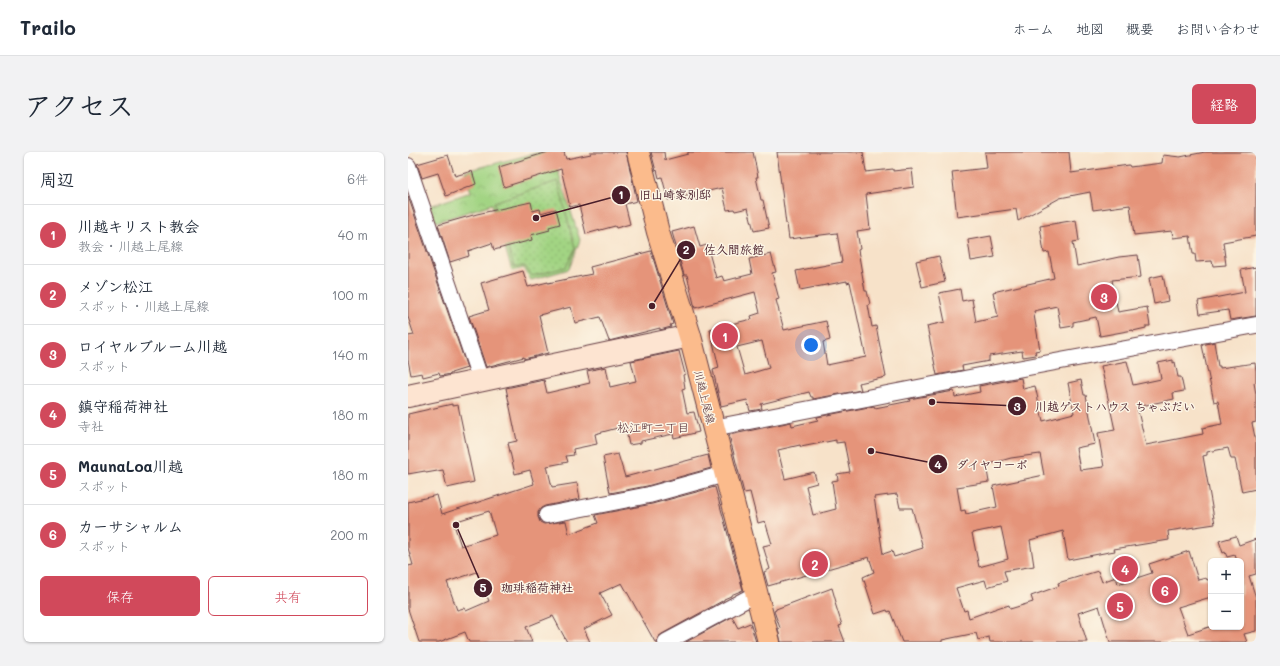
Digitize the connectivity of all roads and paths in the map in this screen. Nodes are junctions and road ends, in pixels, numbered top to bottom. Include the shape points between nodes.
1 (638, 152) edge
2 (408, 166) edge
3 (1256, 325) edge
4 (690, 336) junction
5 (481, 381) junction
6 (408, 396) edge
7 (713, 428) junction
8 (725, 474) junction
9 (547, 515) dead end
10 (756, 594) junction
11 (666, 642) edge
12 (769, 642) edge

1 - 4 main road, 川越上尾線 via 658,232
2 - 5 street
3 - 7 street via 1018,368
4 - 5 street
4 - 7 main road, 川越上尾線
5 - 6 street
7 - 8 main road, 川越上尾線
8 - 9 street via 649,495
8 - 10 main road, 川越上尾線
10 - 11 street
10 - 12 main road, 川越上尾線

